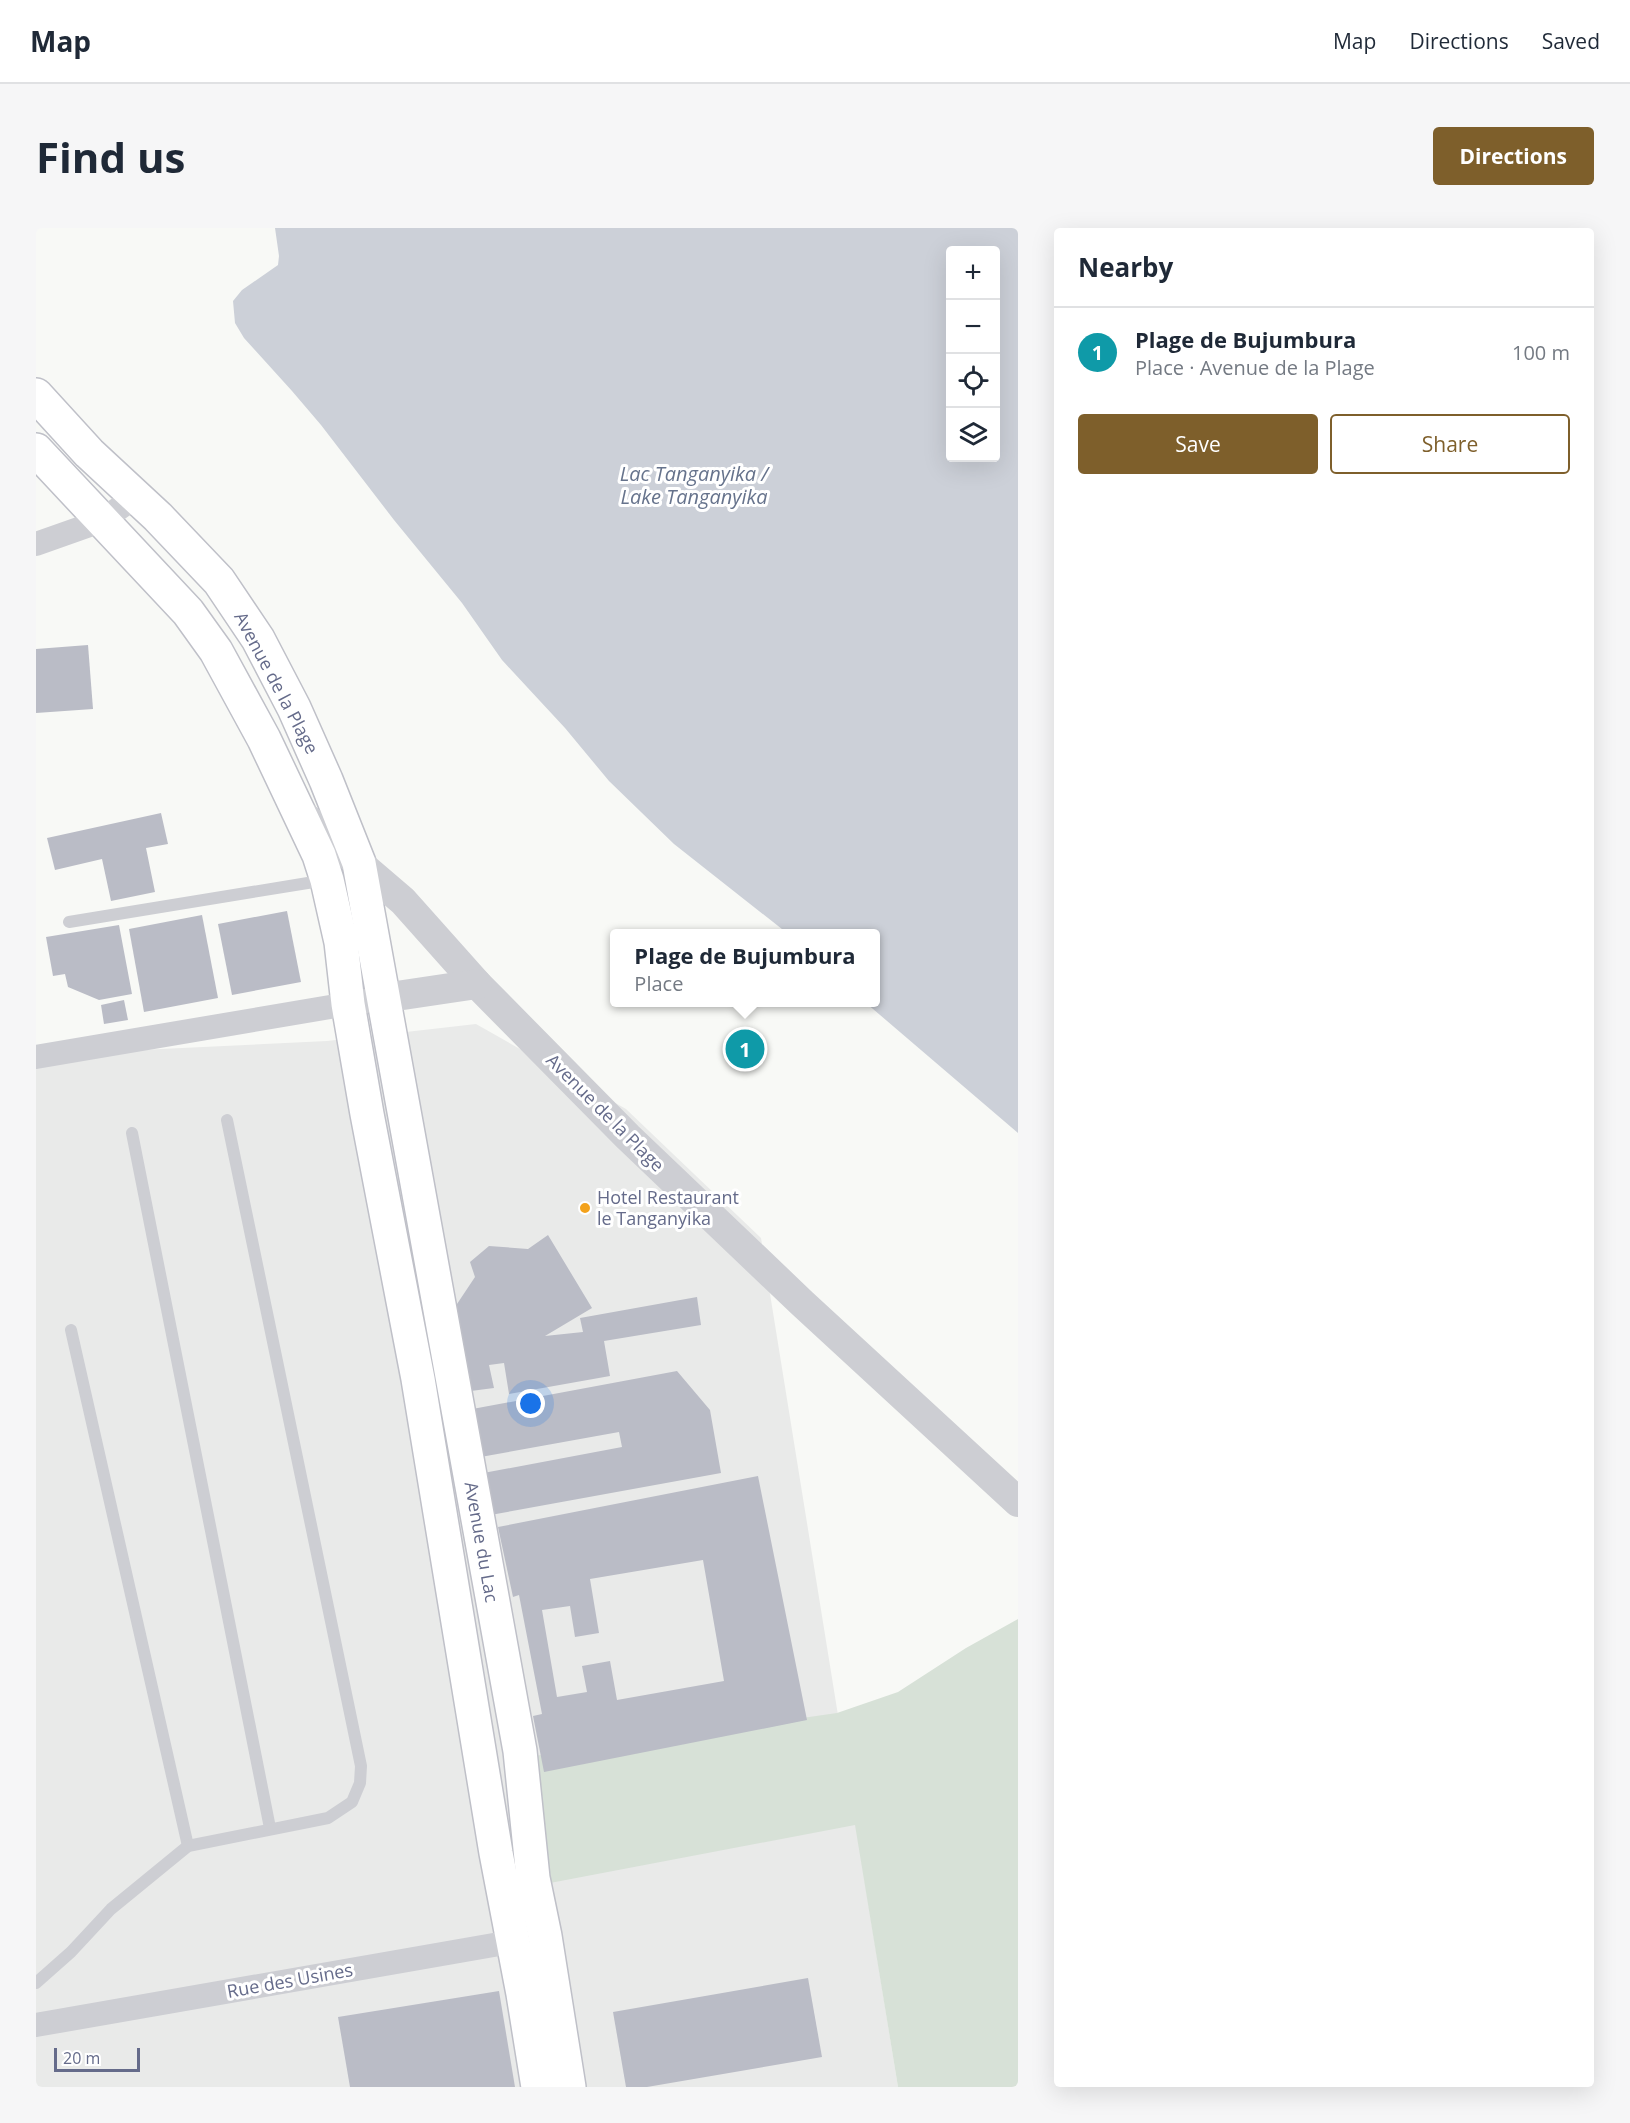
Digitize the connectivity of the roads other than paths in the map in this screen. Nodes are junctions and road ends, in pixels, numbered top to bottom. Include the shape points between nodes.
1 (36, 396) edge
2 (36, 450) edge
3 (135, 497) junction
4 (101, 521) junction
5 (36, 544) edge
6 (299, 812) junction
7 (359, 863) junction
8 (327, 880) junction
9 (69, 922) dead end
10 (477, 984) junction
11 (383, 998) junction
12 (348, 1004) junction
13 (36, 1057) edge
14 (227, 1120) dead end
15 (132, 1133) dead end
16 (71, 1330) dead end
17 (1018, 1502) edge
18 (270, 1828) junction
19 (188, 1846) junction
20 (545, 1936) junction
21 (513, 1942) junction
22 (36, 1983) edge
23 (36, 2025) edge
24 (538, 2087) edge
25 (569, 2087) edge

1 - 3 main road, Avenue de la Plage
2 - 4 main road, Avenue de la Plage
3 - 4 street
3 - 7 main road, Avenue de la Plage via 219,581 258,639 294,708
4 - 5 street
4 - 6 main road, Avenue de la Plage via 188,612 216,651
6 - 7 street, Avenue de la Plage
6 - 8 main road, Avenue de la Plage via 320,855
7 - 10 street, Avenue de la Plage via 403,901
7 - 11 main road, Avenue de la Plage
8 - 9 lane
8 - 12 main road, Avenue de la Plage via 341,942
10 - 11 street
10 - 17 street, Avenue de la Plage via 688,1195
11 - 12 street
11 - 20 main road, Avenue du Lac via 520,1751 533,1878
12 - 13 street
12 - 21 main road, Avenue du Lac via 418,1379
14 - 18 lane via 361,1766 360,1783 352,1802 328,1818
15 - 18 lane
16 - 19 lane
18 - 19 lane
19 - 22 lane via 111,1910
20 - 21 street, Rue des Usines
20 - 25 main road, Avenue du Lac
21 - 23 street, Rue des Usines
21 - 24 main road, Avenue du Lac

